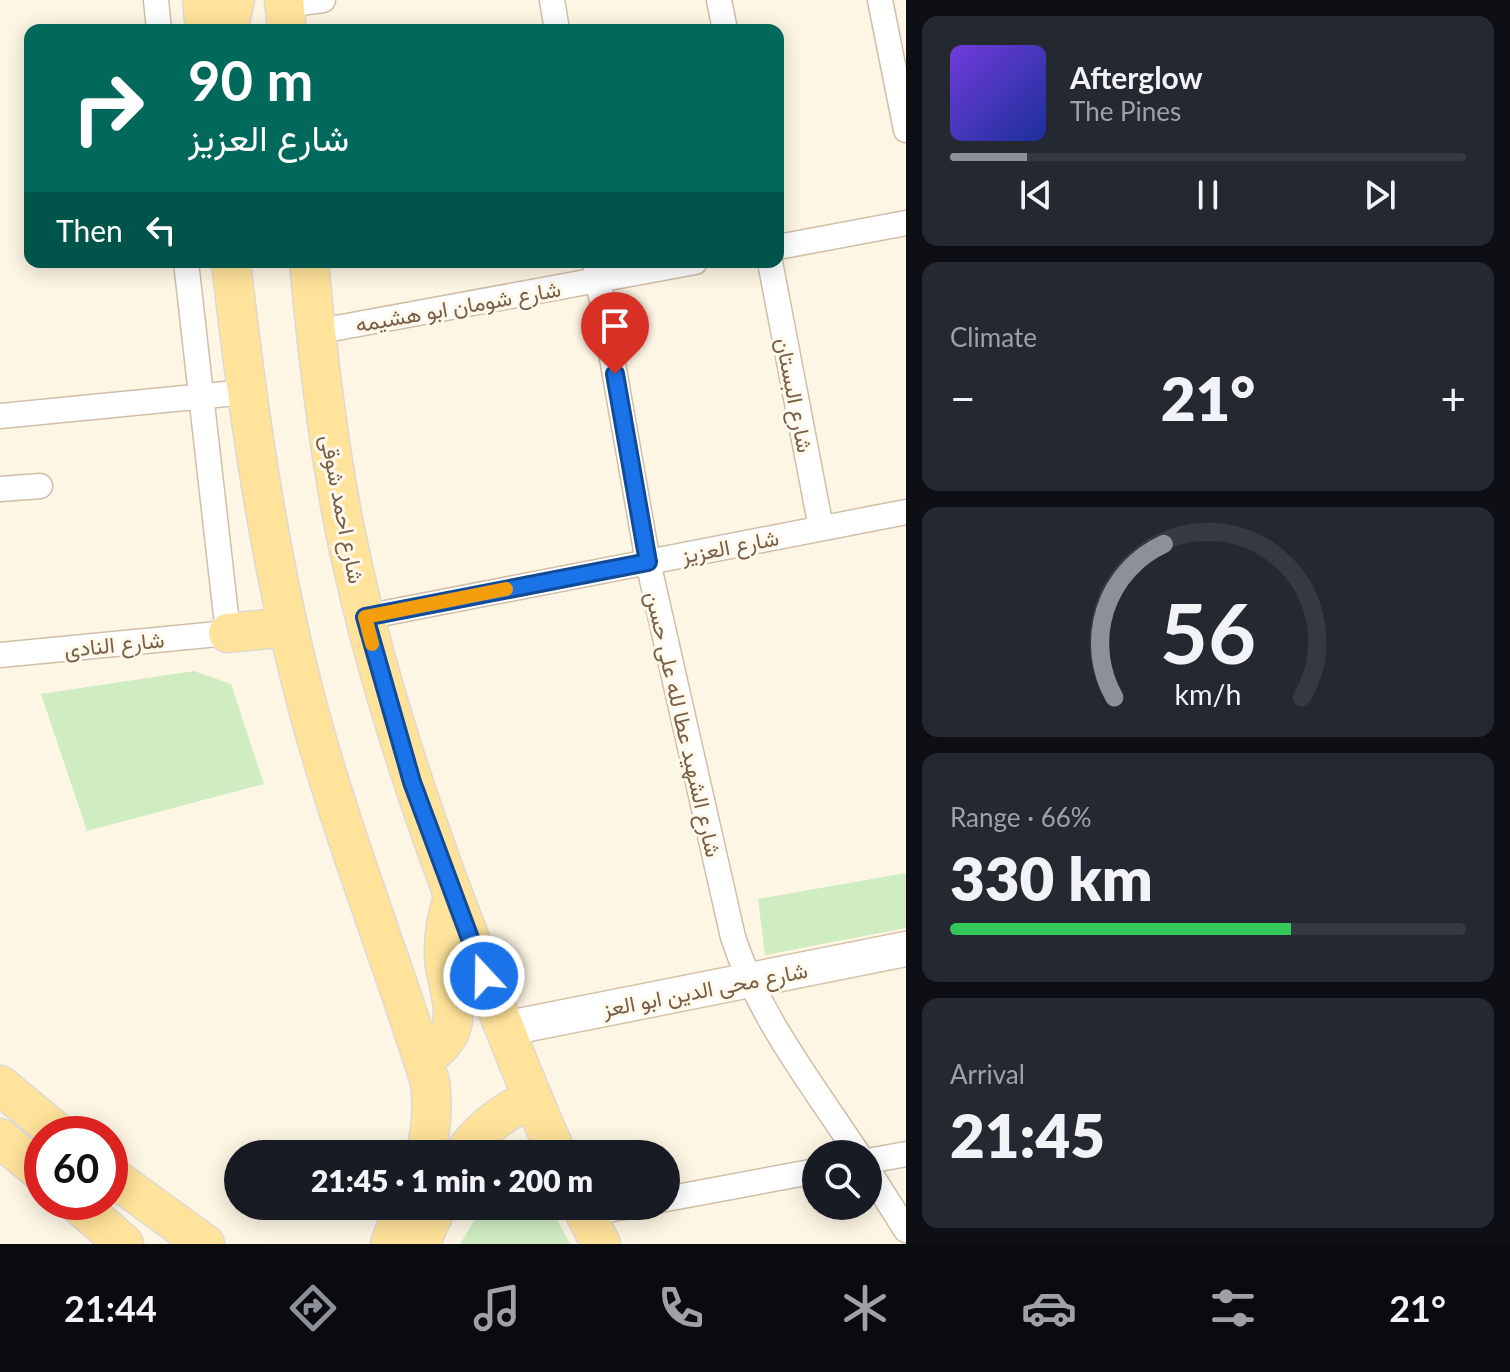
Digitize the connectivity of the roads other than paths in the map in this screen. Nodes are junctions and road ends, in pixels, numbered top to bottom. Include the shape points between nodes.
1 (156, 0) edge
2 (202, 0) edge
3 (235, 0) edge
4 (323, 0) edge
5 (552, 0) edge
6 (719, 0) edge
7 (880, 0) edge
8 (286, 12) edge
9 (158, 24) edge
10 (204, 24) edge
11 (229, 24) edge
12 (556, 24) edge
13 (724, 24) edge
14 (906, 130) edge
15 (906, 223) edge
16 (784, 246) edge
17 (187, 268) edge
18 (232, 268) edge
19 (310, 268) edge
20 (630, 268) edge
21 (771, 268) edge
22 (597, 271) edge
23 (315, 332) junction
24 (246, 392) junction
25 (201, 396) junction
26 (0, 416) edge
27 (40, 486) dead end
28 (0, 489) edge
29 (906, 512) edge
30 (821, 528) junction
31 (648, 562) junction
32 (365, 617) junction
33 (288, 627) junction
34 (228, 633) junction
35 (0, 655) edge
36 (453, 896) junction
37 (906, 949) edge
38 (748, 980) junction
39 (504, 1029) junction
40 (423, 1059) junction
41 (0, 1085) edge
42 (532, 1099) junction
43 (37, 1116) edge
44 (0, 1138) edge
45 (428, 1140) edge
46 (475, 1140) edge
47 (551, 1140) edge
48 (849, 1140) edge
49 (906, 1154) edge
50 (24, 1158) edge
51 (882, 1158) edge
52 (802, 1174) edge
53 (128, 1188) edge
54 (882, 1192) edge
55 (680, 1196) edge
56 (97, 1220) edge
57 (399, 1220) edge
58 (431, 1220) edge
59 (906, 1230) edge
60 (124, 1244) edge
61 (205, 1244) edge
62 (390, 1244) edge
63 (420, 1244) edge

1 - 9 street
2 - 10 main road
3 - 11 main road
4 - 8 street
5 - 12 street
6 - 13 street
7 - 14 street
15 - 16 street
17 - 25 street
18 - 24 main road
19 - 23 main road, شارع احمد شوقى
20 - 22 street, شارع شومان ابو هشيمه
21 - 30 street, شارع البستان
22 - 23 street, شارع شومان ابو هشيمه
22 - 31 street, شارع الشهيد عطا لله على حسن
23 - 32 main road, شارع احمد شوقى via 340,498
24 - 25 street
24 - 33 main road
25 - 26 street
25 - 34 street
27 - 28 street
29 - 30 street, شارع العزيز
30 - 31 street, شارع العزيز
31 - 32 street, شارع العزيز
31 - 38 street, شارع الشهيد عطا لله على حسن via 733,937
32 - 36 main road, شارع احمد شوقى via 412,782
33 - 34 main road
33 - 40 main road via 330,783
34 - 35 street, شارع النادى
36 - 39 main road, شارع احمد شوقى
36 - 40 main road via 444,949 455,1013 445,1040
37 - 38 main road, شارع محى الدين ابو العز
38 - 39 main road, شارع محى الدين ابو العز
38 - 48 street, شارع الشهيد عطا لله على حسن
39 - 42 main road, شارع احمد شوقى
40 - 45 main road via 433,1106
41 - 43 main road
42 - 46 main road via 501,1114
42 - 47 main road, شارع احمد شوقى
44 - 50 main road
49 - 51 street
52 - 55 street
53 - 61 main road
54 - 59 street
56 - 60 main road
57 - 62 main road
58 - 63 main road

